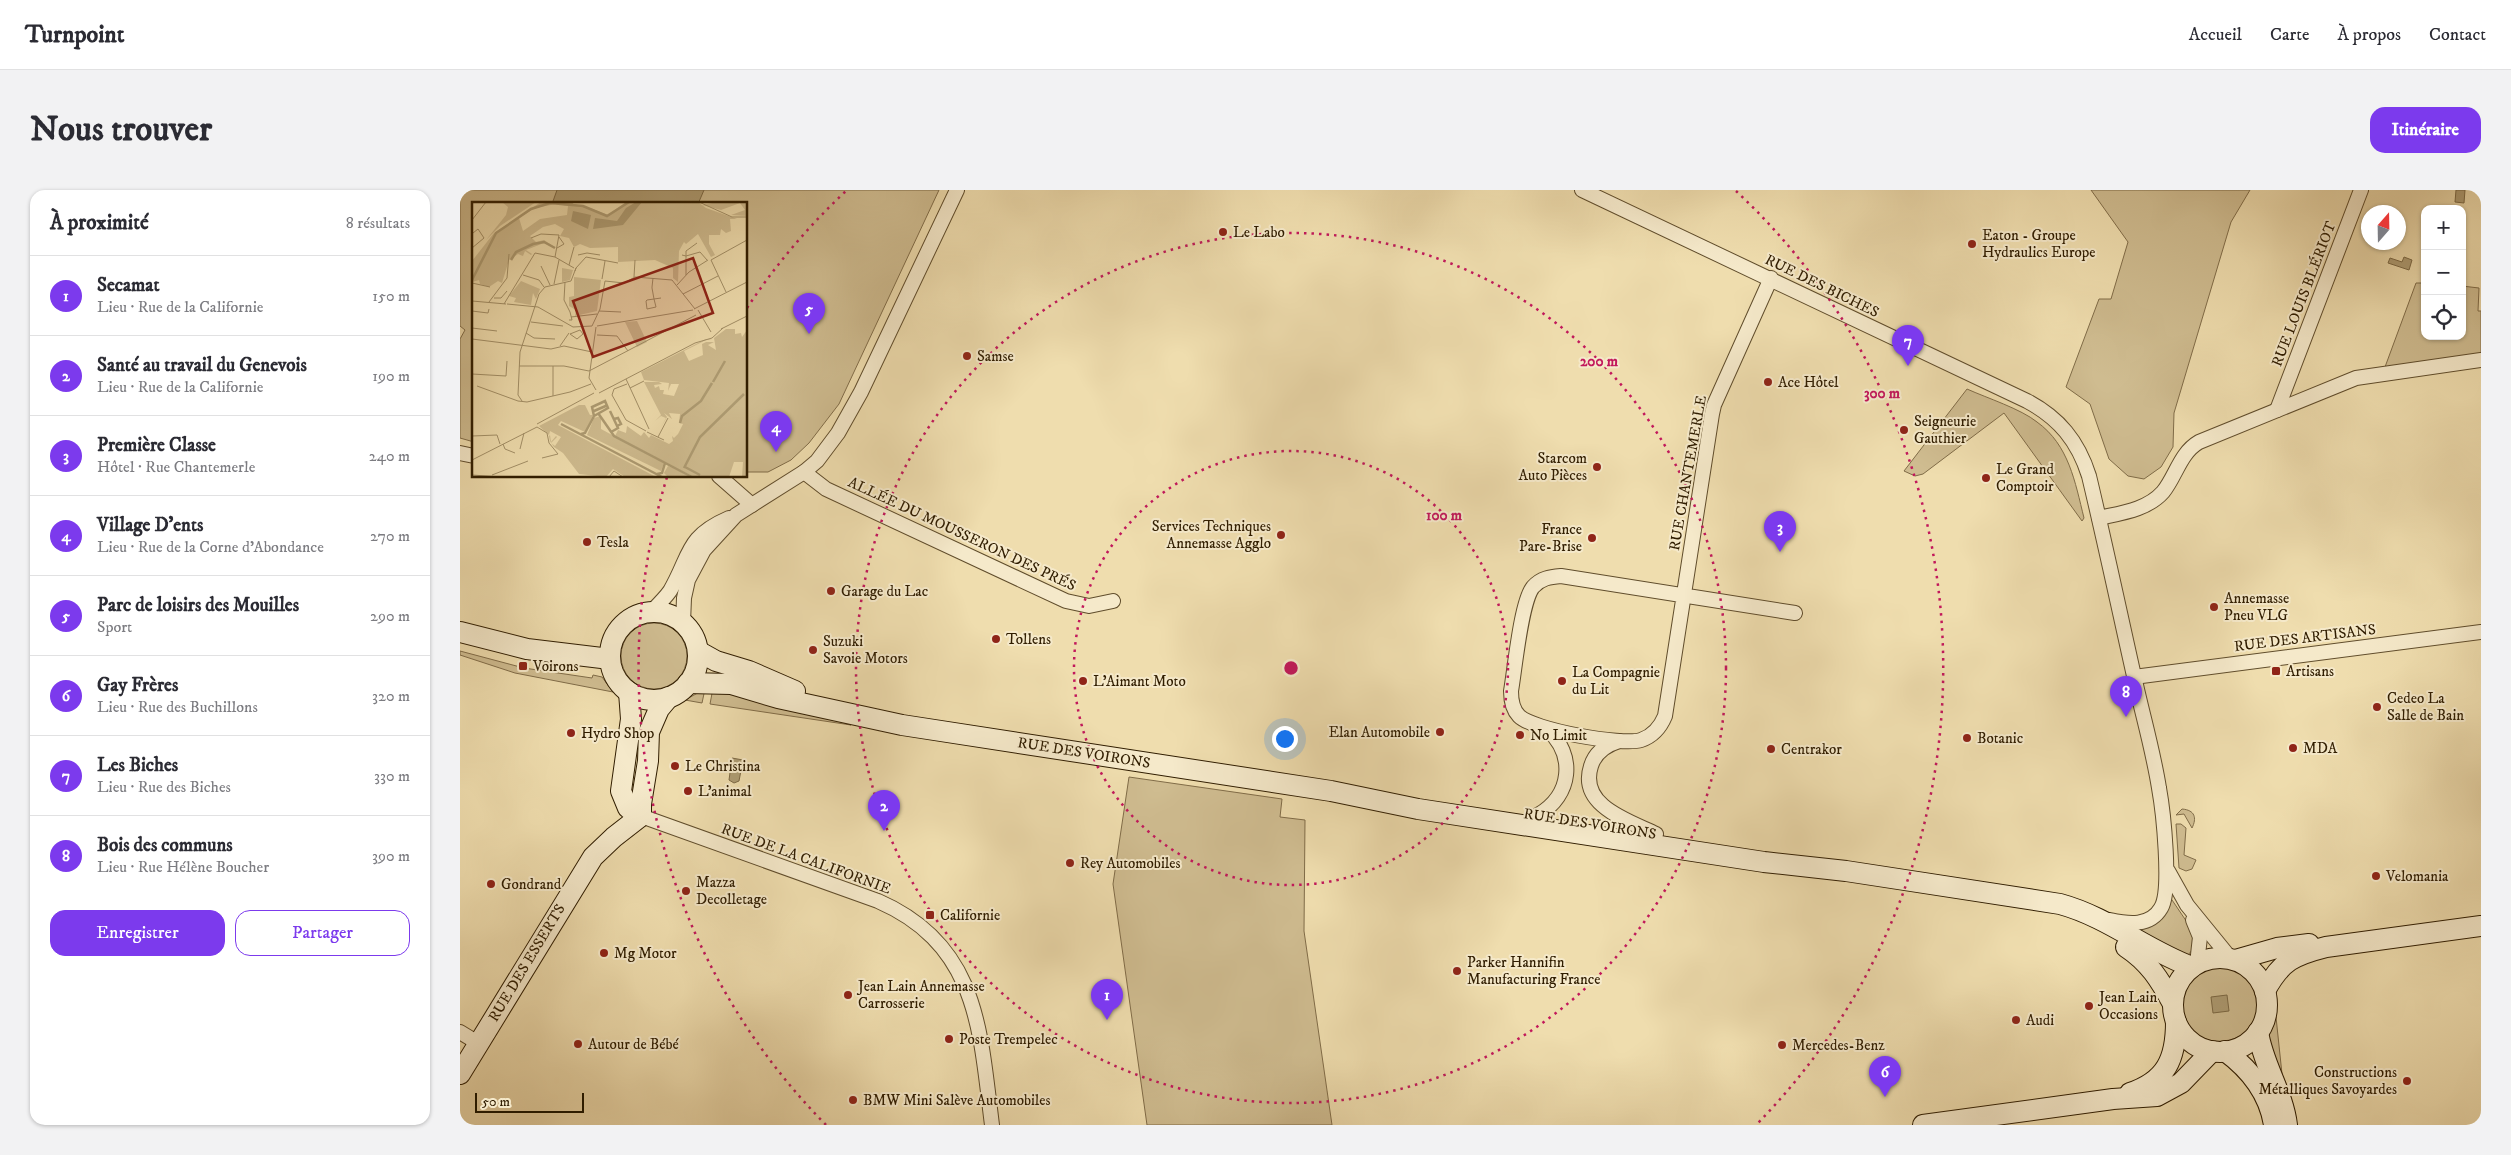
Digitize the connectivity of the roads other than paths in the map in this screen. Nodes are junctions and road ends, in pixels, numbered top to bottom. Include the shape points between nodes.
1 (957, 190) edge
2 (1582, 190) edge
3 (2361, 190) edge
4 (1771, 278) junction
5 (2481, 360) edge
6 (2277, 410) junction
7 (804, 472) junction
8 (721, 478) edge
9 (752, 505) junction
10 (736, 515) junction
11 (2099, 518) junction
12 (1684, 594) junction
13 (1112, 601) dead end
14 (652, 611) junction
15 (1795, 613) dead end
16 (684, 623) junction
17 (460, 632) edge
18 (2481, 632) edge
19 (698, 651) junction
20 (610, 659) junction
21 (2134, 677) junction
22 (688, 683) junction
23 (628, 692) junction
24 (669, 697) junction
25 (838, 709) junction
26 (1548, 729) junction
27 (1619, 741) junction
28 (1331, 791) junction
29 (1538, 815) junction
30 (641, 816) junction
31 (1656, 834) junction
32 (2166, 863) junction
33 (1846, 871) junction
34 (2022, 899) junction
35 (2187, 905) junction
36 (2089, 914) junction
37 (2481, 926) edge
38 (2326, 947) junction
39 (2233, 960) junction
40 (2194, 965) junction
41 (2265, 991) junction
42 (2175, 1013) junction
43 (460, 1032) edge
44 (2258, 1032) junction
45 (478, 1043) junction
46 (2219, 1051) junction
47 (460, 1074) edge
48 (2113, 1099) junction
49 (992, 1125) edge
50 (1923, 1125) edge
51 (2274, 1125) edge
52 (2287, 1125) edge

1 - 7 street via 856,401 829,446
2 - 4 street, RUE DES BICHES
3 - 6 street, RUE LOUIS BLÉRIOT
4 - 11 street, RUE DES BICHES via 1842,315 2027,401 2051,416 2067,431 2079,450
4 - 12 street, RUE CHANTEMERLE via 1714,404
5 - 6 street via 2362,377
6 - 11 street via 2194,445 2185,454 2167,487 2154,500 2136,509
7 - 9 street
7 - 13 street, ALLÉE DU MOUSSERON DES PRÉS via 826,489 1066,601 1089,606
8 - 9 street
9 - 10 street
10 - 14 street via 700,535 684,559 669,592
10 - 16 street via 704,550 693,569 684,598
11 - 21 street, RUE DES BICHES
12 - 15 street, RUE CHANTEMERLE
12 - 26 street, RUE CHANTEMERLE via 1561,576 1546,578 1534,586 1526,602 1511,698 1518,715
12 - 27 street, RUE CHANTEMERLE via 1663,721 1655,732 1645,738 1634,742
14 - 16 street via 669,614
14 - 20 street via 640,613 624,622 614,639
16 - 19 street
17 - 20 street via 512,646
18 - 21 street, RUE DES ARTISANS
19 - 22 street via 697,665
19 - 25 street, RUE DES VOIRONS
20 - 23 street via 618,681
21 - 32 street, RUE DES BICHES via 2159,788
22 - 24 street
22 - 25 street, RUE DES VOIRONS via 731,684
23 - 24 street via 648,700
23 - 30 street via 632,719 621,792 628,808
24 - 30 street via 659,709 650,732
25 - 28 street, RUE DES VOIRONS via 914,727
26 - 27 street, RUE CHANTEMERLE
26 - 29 street, RUE CHANTEMERLE via 1562,746 1567,760 1567,775 1559,797
27 - 31 street, RUE CHANTEMERLE via 1602,749 1592,764 1590,782 1593,794 1612,812
28 - 29 street, RUE DES VOIRONS
28 - 33 street, RUE DES VOIRONS via 1418,809 1764,862
29 - 31 street, RUE DES VOIRONS
30 - 45 street, RUE DES ESSERTS via 593,857
30 - 49 street, RUE DE LA CALIFORNIE via 878,901 899,911 925,930 954,964 972,1000 980,1033
31 - 33 street, RUE DES VOIRONS via 1727,845
32 - 35 street via 2173,884
32 - 36 street via 2164,902 2152,918 2133,924
33 - 34 street, RUE DES VOIRONS
34 - 36 street, RUE DES VOIRONS via 2060,904
34 - 42 street, RUE DES VOIRONS via 2080,921 2133,952 2156,973
35 - 39 street
35 - 40 street via 2199,933
36 - 40 street, RUE DES VOIRONS via 2157,953
37 - 38 street
38 - 39 street via 2298,944
38 - 41 street via 2287,961
39 - 40 street via 2213,958
39 - 41 street via 2253,972
40 - 42 street via 2177,986
41 - 44 street via 2266,1012
42 - 46 street via 2183,1034 2193,1043
42 - 48 street via 2174,1049 2161,1075 2145,1088
43 - 45 street
44 - 46 street via 2244,1045
44 - 52 street
45 - 47 street, RUE DES ESSERTS
46 - 48 street via 2174,1089 2157,1096
46 - 51 street via 2247,1068 2257,1082
48 - 50 street

